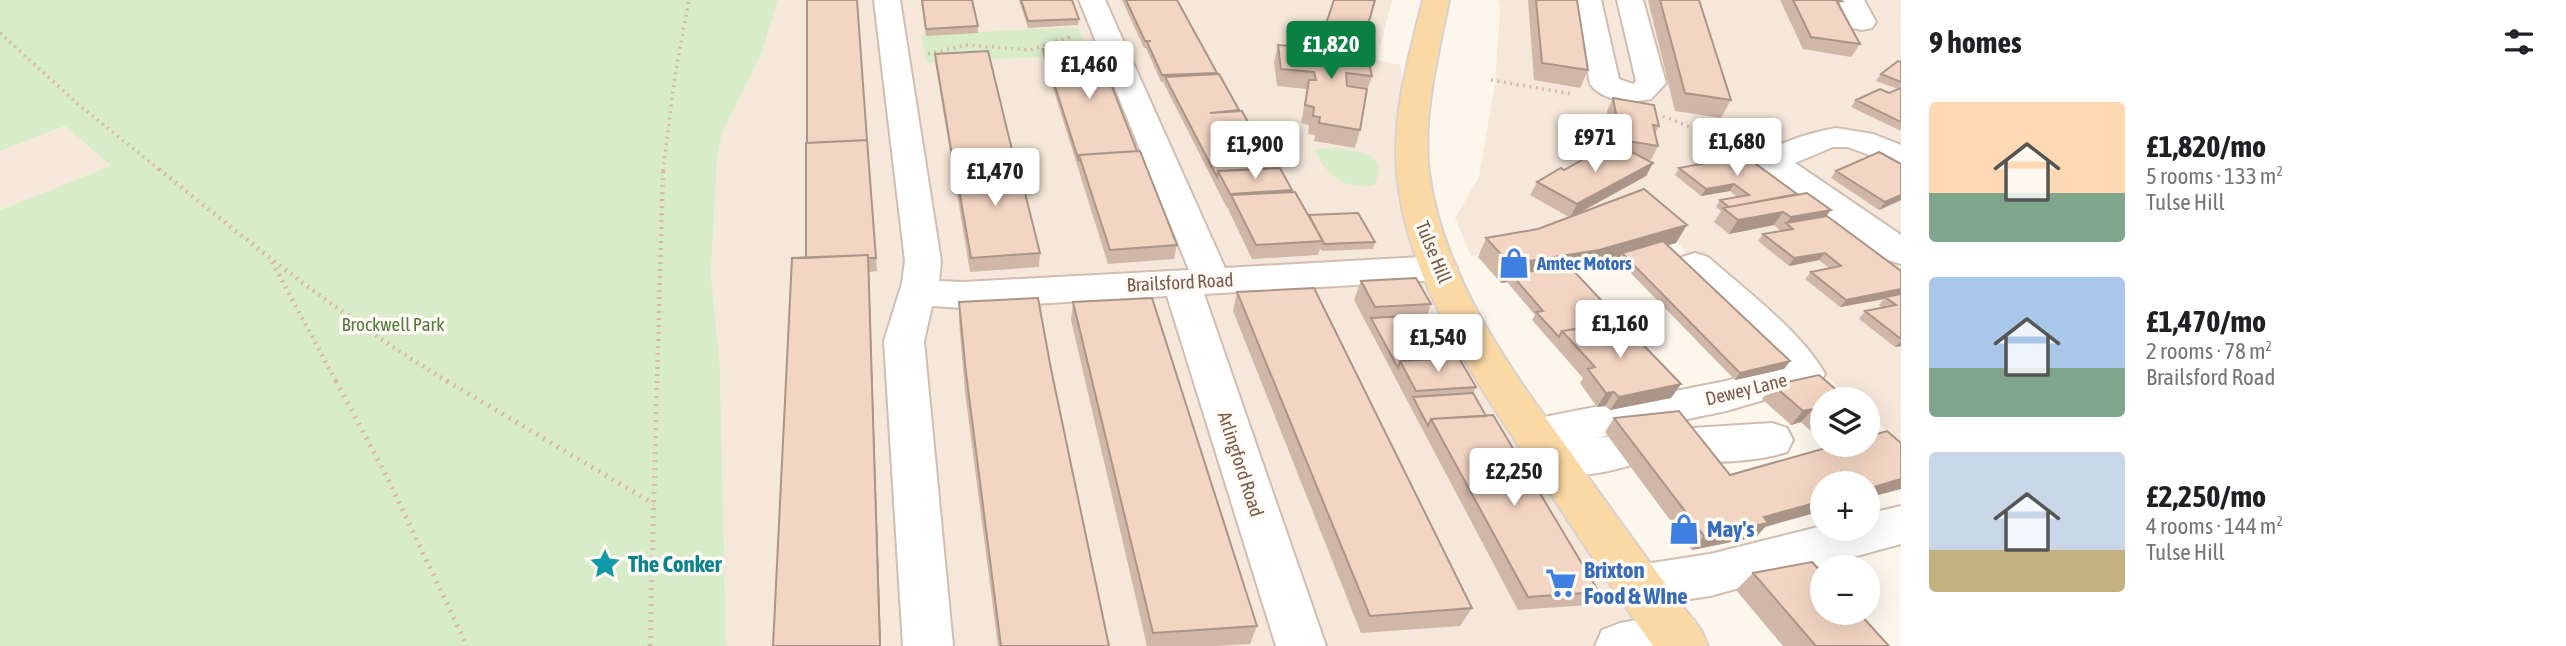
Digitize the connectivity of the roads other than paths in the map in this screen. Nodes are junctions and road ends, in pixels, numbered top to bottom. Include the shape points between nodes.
1 (887, 0) edge
2 (1092, 0) edge
3 (1436, 0) edge
4 (1588, 0) edge
5 (1630, 0) edge
6 (1901, 157) edge
7 (1901, 252) edge
8 (1695, 265) dead end
9 (1439, 268) junction
10 (1197, 281) junction
11 (920, 293) junction
12 (1772, 440) dead end
13 (1692, 445) edge
14 (1543, 446) junction
15 (1616, 453) dead end
16 (1901, 525) edge
17 (1638, 586) junction
18 (1679, 641) edge
19 (928, 646) edge
20 (1300, 646) edge
21 (1620, 646) edge

1 - 11 street via 923,261
2 - 10 street, Arlingford Road
3 - 9 main road, Tulse Hill via 1413,127 1412,172 1419,215
4 - 5 street via 1605,84 1640,93 1651,83
6 - 7 street via 1847,135 1830,136 1772,162
8 - 14 street, Dewey Lane via 1805,374
9 - 10 street, Brailsford Road
9 - 14 main road, Tulse Hill via 1490,364
10 - 11 street, Brailsford Road via 963,295
10 - 20 street, Arlingford Road
11 - 19 street via 904,341
12 - 13 street
14 - 15 street
14 - 17 main road, Tulse Hill
16 - 17 street via 1710,575
17 - 18 main road, Tulse Hill
18 - 21 street

